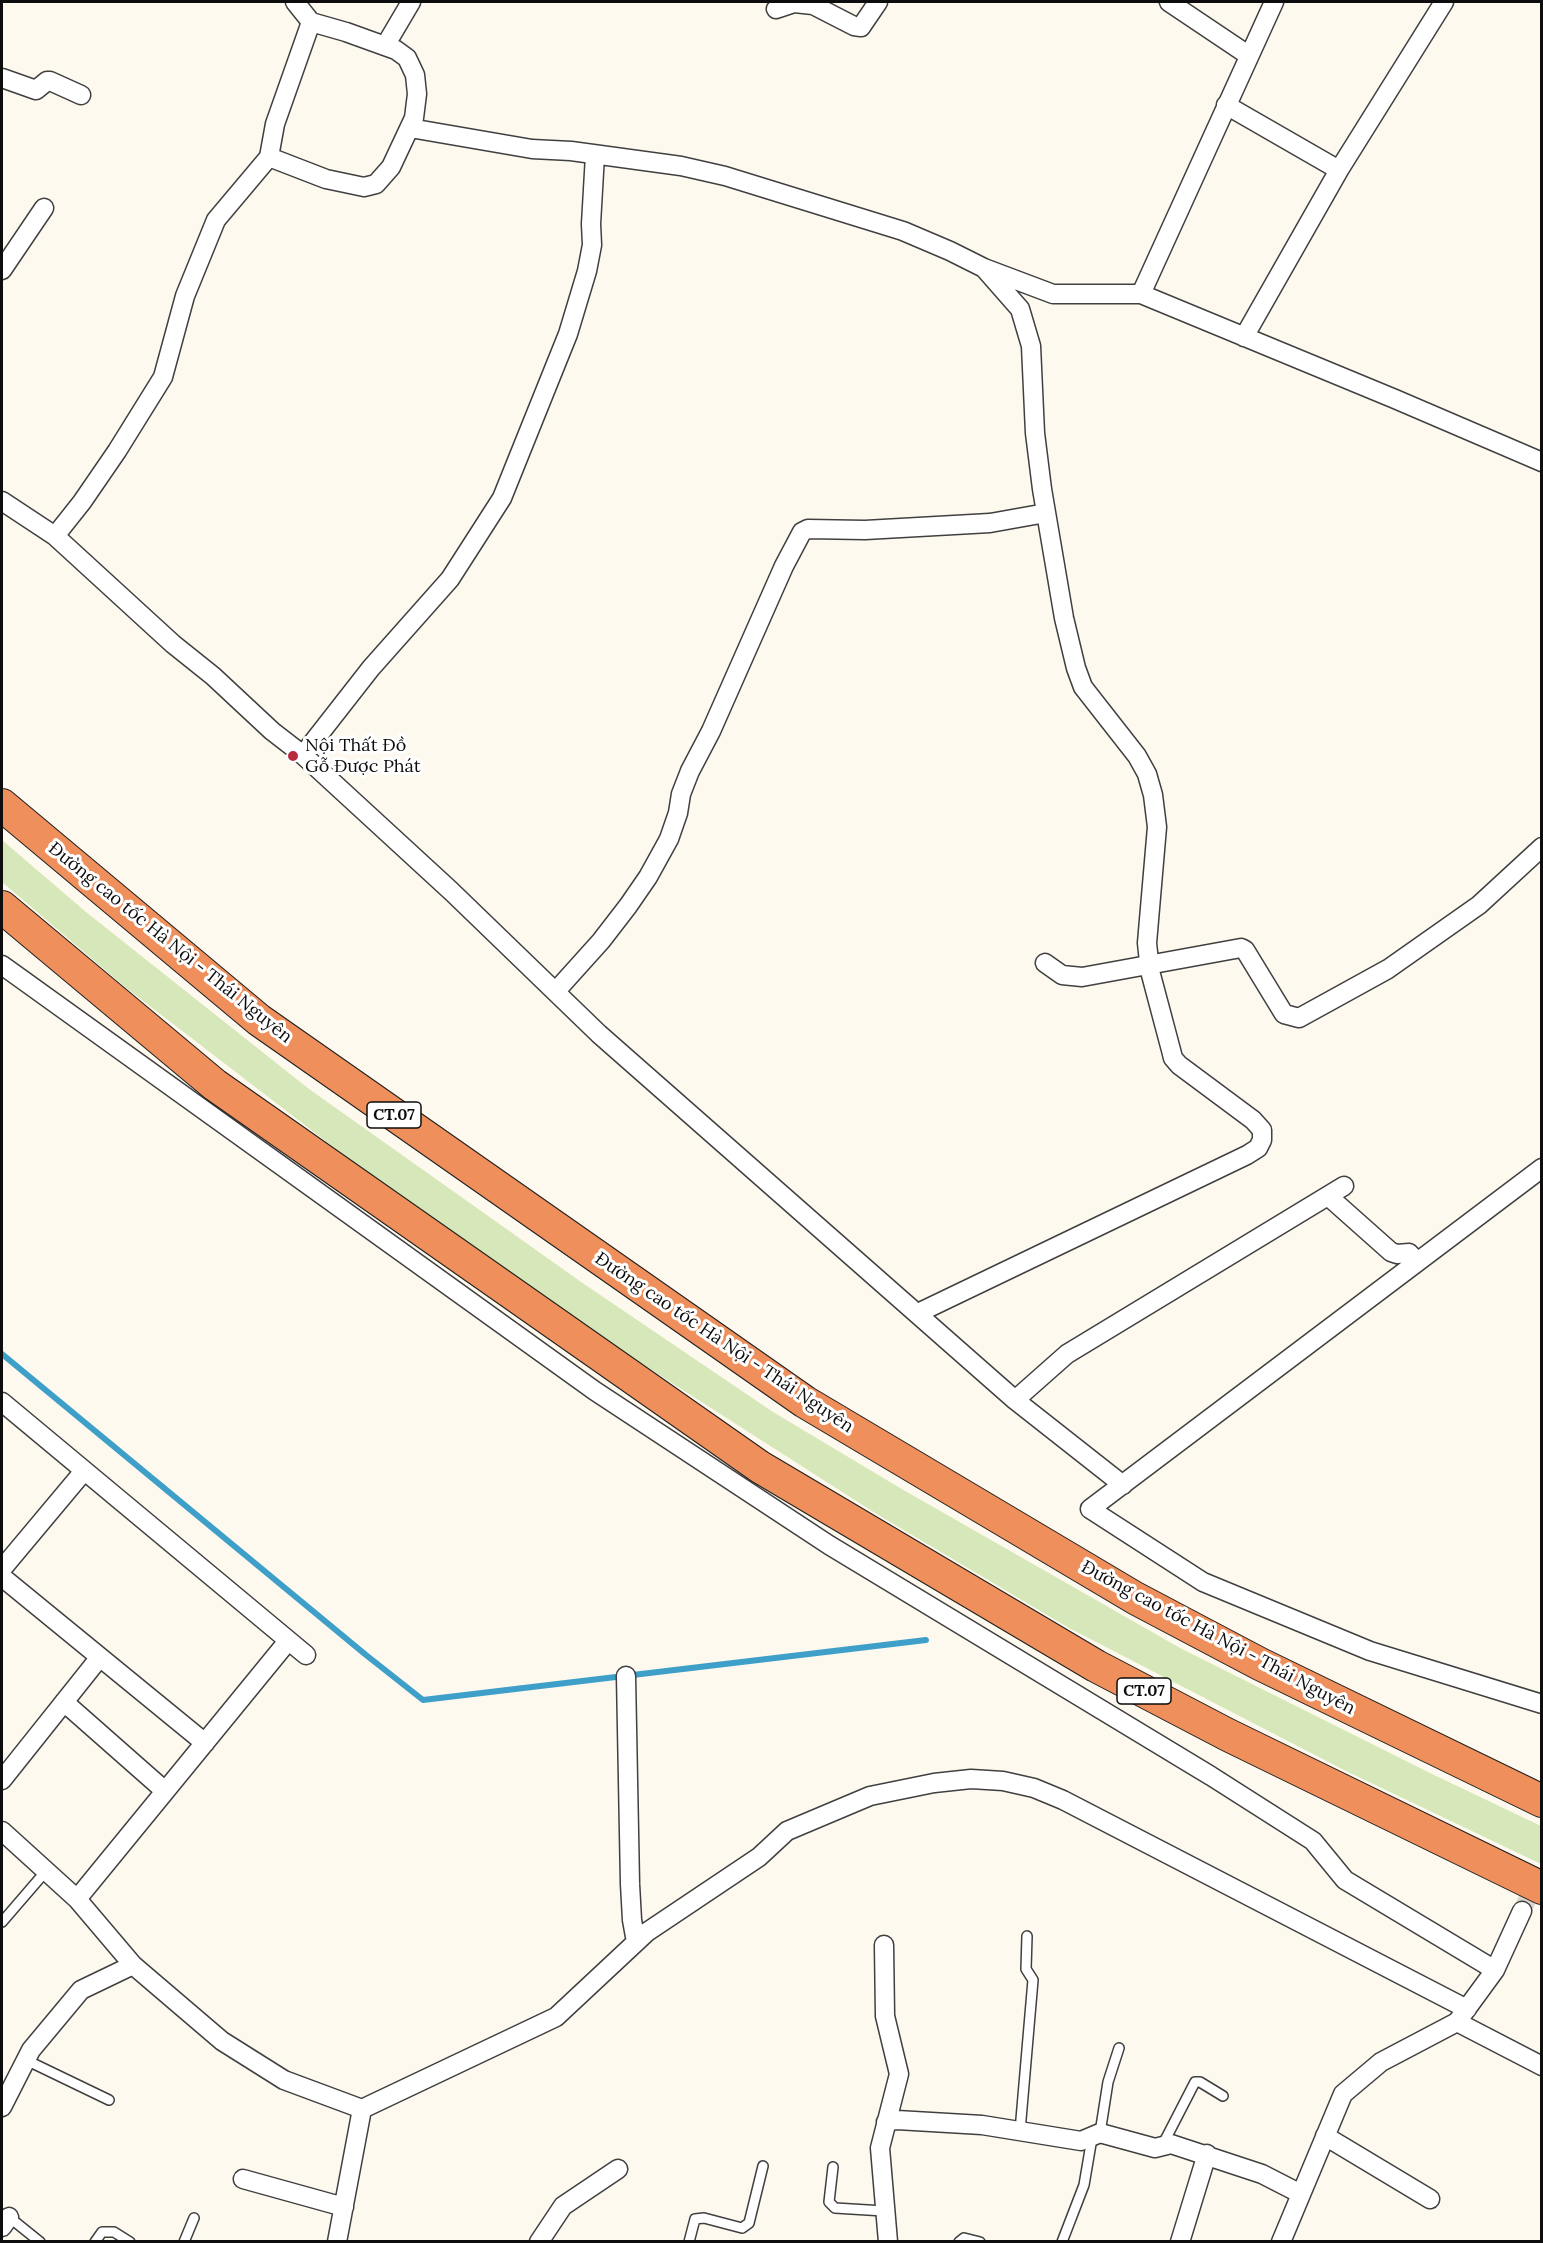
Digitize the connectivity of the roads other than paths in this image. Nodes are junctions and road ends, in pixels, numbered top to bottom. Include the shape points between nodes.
1 (296, 2) edge
2 (411, 2) edge
3 (878, 2) edge
4 (1169, 2) edge
5 (1274, 2) edge
6 (1444, 2) edge
7 (776, 9) dead end
8 (311, 22) junction
9 (385, 46) junction
10 (1248, 55) junction
11 (2, 78) edge
12 (81, 95) dead end
13 (1226, 105) junction
14 (410, 129) junction
15 (595, 155) junction
16 (269, 157) junction
17 (1339, 170) junction
18 (44, 208) dead end
19 (984, 268) junction
20 (2, 270) edge
21 (1141, 294) junction
22 (1244, 337) junction
23 (1542, 462) edge
24 (2, 501) edge
25 (1046, 513) junction
26 (55, 536) junction
27 (303, 755) junction
28 (2, 805) edge
29 (1542, 847) edge
30 (2, 907) edge
31 (1045, 963) dead end
32 (2, 965) edge
33 (1149, 966) junction
34 (556, 991) junction
35 (1542, 1168) edge
36 (1344, 1186) dead end
37 (1328, 1196) junction
38 (1417, 1262) junction
39 (918, 1313) junction
40 (1015, 1400) junction
41 (2, 1402) edge
42 (84, 1471) junction
43 (1123, 1485) junction
44 (2, 1569) edge
45 (2, 1577) edge
46 (288, 1641) junction
47 (306, 1655) dead end
48 (100, 1657) junction
49 (626, 1676) dead end
50 (64, 1702) junction
51 (1542, 1704) edge
52 (205, 1743) junction
53 (2, 1780) edge
54 (165, 1791) junction
55 (1542, 1801) edge
56 (2, 1831) edge
57 (46, 1871) junction
58 (77, 1899) junction
59 (1532, 1900) edge
60 (2, 1922) edge
61 (1027, 1936) dead end
62 (636, 1942) junction
63 (884, 1945) dead end
64 (133, 1965) junction
65 (1495, 1970) junction
66 (1462, 2015) junction
67 (1119, 2048) dead end
68 (26, 2060) junction
69 (1542, 2067) edge
70 (1223, 2096) dead end
71 (109, 2100) dead end
72 (2, 2107) edge
73 (362, 2109) junction
74 (886, 2122) junction
75 (1020, 2131) junction
76 (1096, 2135) junction
77 (1325, 2136) junction
78 (1162, 2146) junction
79 (1207, 2154) junction
80 (763, 2166) dead end
81 (833, 2167) dead end
82 (618, 2169) dead end
83 (243, 2179) dead end
84 (1301, 2194) junction
85 (1430, 2199) dead end
86 (344, 2207) junction
87 (884, 2211) junction
88 (194, 2218) dead end
89 (5, 2222) edge
90 (40, 2241) edge
91 (95, 2241) edge
92 (130, 2241) edge
93 (184, 2241) edge
94 (337, 2241) edge
95 (539, 2241) edge
96 (689, 2241) edge
97 (888, 2241) edge
98 (959, 2241) edge
99 (980, 2241) edge
100 (1062, 2241) edge
101 (1180, 2241) edge
102 (1281, 2241) edge

1 - 8 street
2 - 9 street
3 - 7 street via 861,27 813,5 794,3
4 - 10 street
5 - 10 street
6 - 17 street
8 - 9 street
8 - 16 street via 275,124
9 - 14 street via 407,58 415,75 417,94
10 - 13 street
11 - 12 street via 36,90 50,81
13 - 17 street
13 - 21 street
14 - 15 street via 520,148
14 - 16 street via 392,167 376,184 364,187 326,179
15 - 19 street via 725,176 903,231
15 - 27 street via 592,245 587,271 568,333 502,498 450,579 371,668
16 - 26 street via 211,230 185,296 157,390 107,467
17 - 22 street
18 - 20 street
19 - 21 street via 1053,294
19 - 25 street via 1020,309 1031,346 1035,433
21 - 22 street
22 - 23 street
24 - 26 street
25 - 33 street via 1064,618 1083,687 1137,756 1153,795 1157,826 1147,943
25 - 34 street via 990,523 802,532 690,771 669,839 628,906
26 - 27 street
27 - 34 street
28 - 55 highway, Đường cao tốc Hà Nội - Thái Nguyên / CT.07 via 259,1020 804,1402 1135,1598 1260,1664
29 - 33 street via 1479,904 1388,969 1299,1018 1284,1014 1241,948
30 - 59 highway, CT.07 via 215,1085 760,1467 1096,1666
31 - 33 street via 1062,975 1074,977
32 - 65 street via 595,1390 829,1545 1304,1835 1345,1880
33 - 39 street via 1173,1058 1253,1120 1262,1130 1263,1140 1258,1148
34 - 39 street via 599,1034
35 - 38 street
36 - 37 street
37 - 38 street via 1391,1252 1408,1253
37 - 40 street via 1067,1354
38 - 43 street
39 - 40 street
40 - 43 street
41 - 42 street
42 - 44 street
42 - 46 street
43 - 51 street via 1090,1509 1203,1582 1370,1651
45 - 48 street
46 - 47 street
46 - 52 street
48 - 50 street
48 - 52 street
49 - 62 street via 630,1894
50 - 53 street
50 - 54 street
52 - 54 street
54 - 58 street
56 - 57 street
57 - 58 street
57 - 60 lane
58 - 64 street
59 - 65 street
61 - 75 lane via 1026,1969 1033,1980
62 - 66 street via 759,1857 787,1831 870,1796 934,1783 1003,1781 1063,1800
62 - 73 street via 556,2017
63 - 74 street via 885,2016 898,2074
64 - 68 street via 81,1990
64 - 73 street via 222,2041 284,2080
65 - 66 street
66 - 69 street
66 - 77 street via 1382,2062 1343,2094
67 - 76 lane
68 - 71 lane
68 - 72 street
70 - 78 lane via 1195,2082
73 - 86 street
74 - 75 street via 982,2125
74 - 87 street via 880,2148
75 - 76 street via 1081,2141
76 - 78 street via 1155,2148
76 - 100 lane via 1084,2185
77 - 84 street
77 - 85 street
78 - 79 street via 1171,2144
79 - 84 street via 1262,2174
79 - 101 street
80 - 96 lane via 749,2223 742,2228 695,2219
81 - 87 lane via 829,2202 835,2208
82 - 95 street via 562,2206
83 - 86 street
84 - 102 street
86 - 94 street
87 - 97 street
88 - 93 lane
89 - 90 lane
91 - 92 lane via 102,2232 114,2232
98 - 99 lane

